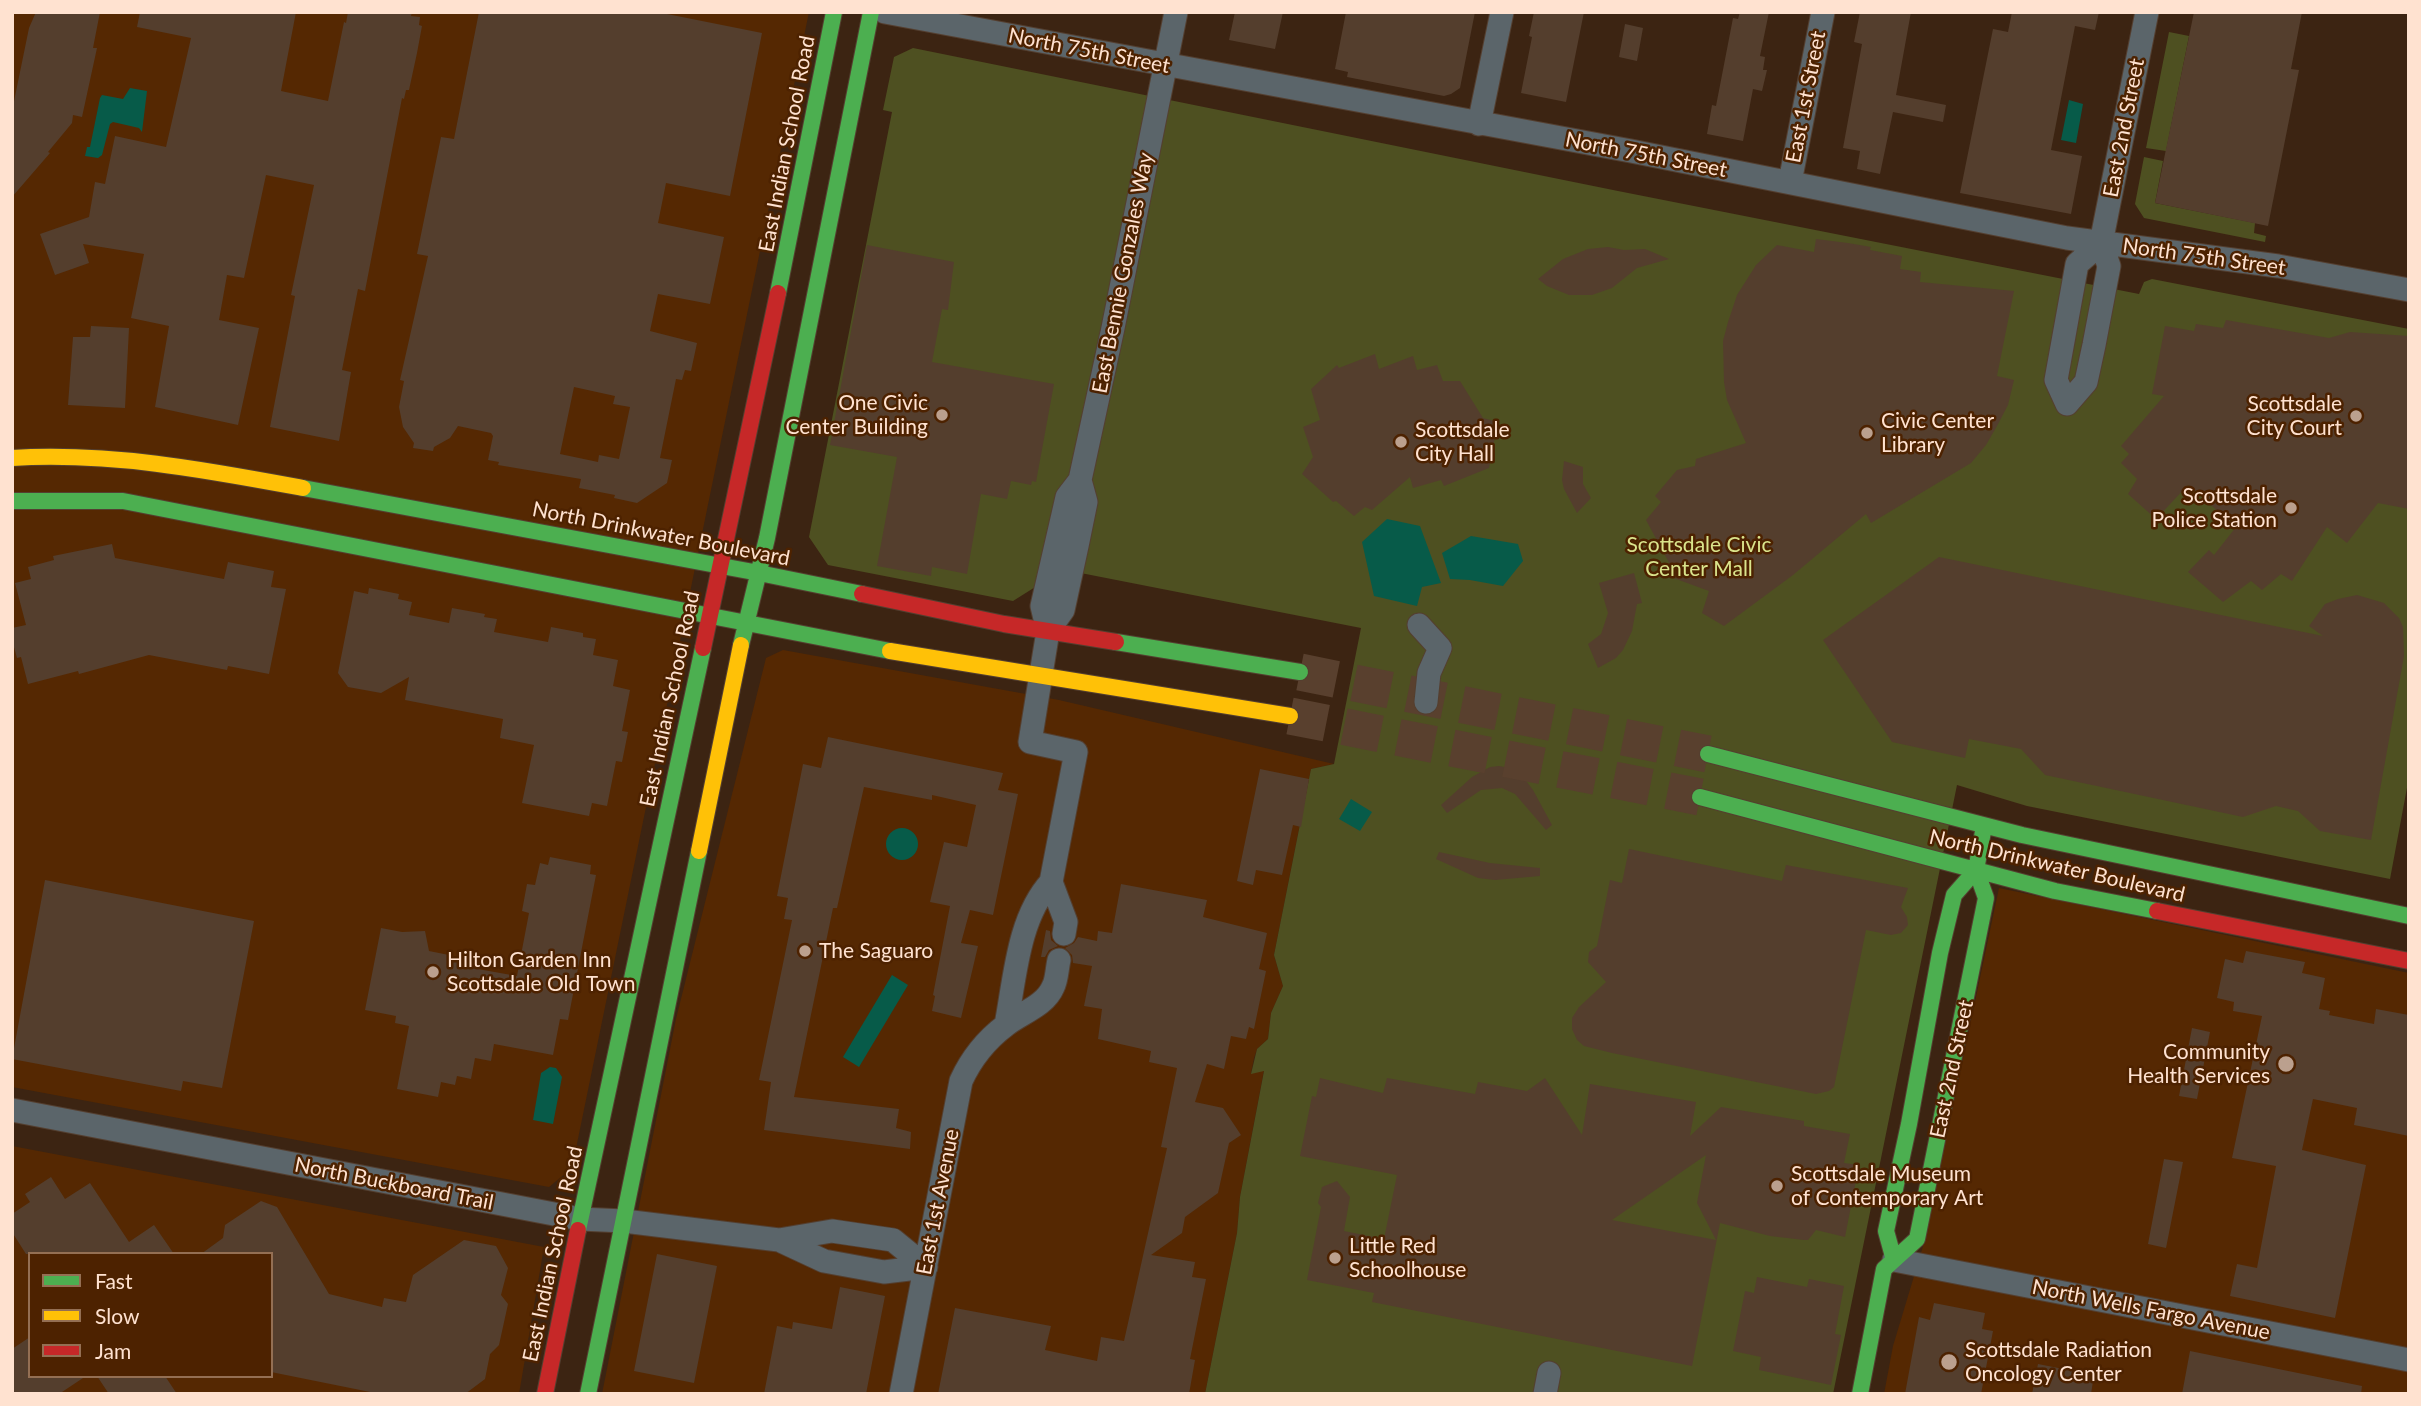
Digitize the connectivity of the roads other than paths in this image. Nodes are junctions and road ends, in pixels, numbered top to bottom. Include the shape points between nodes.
1 (834, 12) edge
2 (872, 12) edge
3 (885, 12) edge
4 (1176, 12) edge
5 (1502, 12) edge
6 (1823, 12) edge
7 (2147, 12) edge
8 (1164, 66) junction
9 (1479, 124) junction
10 (1790, 183) junction
11 (2101, 243) junction
12 (2409, 290) edge
13 (12, 458) edge
14 (12, 500) edge
15 (241, 506) dead end
16 (212, 519) junction
17 (721, 566) junction
18 (759, 573) junction
19 (709, 616) junction
20 (747, 622) junction
21 (1419, 625) dead end
22 (1048, 631) junction
23 (1300, 671) tunnel mouth
24 (1042, 678) junction
25 (1426, 702) dead end
26 (1290, 716) tunnel mouth
27 (1707, 754) tunnel mouth
28 (1700, 797) tunnel mouth
29 (1984, 826) junction
30 (1976, 870) junction
31 (1051, 882) junction
32 (2409, 916) edge
33 (1064, 934) dead end
34 (1059, 960) dead end
35 (2409, 961) edge
36 (1006, 1025) junction
37 (12, 1110) edge
38 (580, 1219) junction
39 (624, 1221) junction
40 (779, 1240) junction
41 (1894, 1260) junction
42 (926, 1267) junction
43 (2409, 1360) edge
44 (552, 1392) edge
45 (589, 1394) edge
46 (901, 1394) edge
47 (1860, 1394) edge

1 - 17 main road, East Indian School Road
2 - 18 main road
3 - 8 street, North 75th Street
4 - 8 street, East Bennie Gonzales Way
5 - 9 street
6 - 10 street, East 1st Street
7 - 11 street, East 2nd Street
8 - 9 street, North 75th Street
8 - 22 street, East Bennie Gonzales Way via 1080,480 1086,502 1063,610
9 - 10 street, North 75th Street
10 - 11 street, North 75th Street
11 - 11 street, East 2nd Street via 2077,264 2056,380 2067,404 2086,382 2094,345 2109,266
11 - 12 street, North 75th Street via 2278,266
13 - 17 main road, North Drinkwater Boulevard via 121,458 195,468 342,502
14 - 16 main road via 123,501
15 - 16 main road
16 - 19 main road
17 - 18 main road, North Drinkwater Boulevard
17 - 19 main road, East Indian School Road
18 - 20 main road
18 - 22 main road, North Drinkwater Boulevard
19 - 20 main road
19 - 38 main road, East Indian School Road
20 - 24 main road
20 - 39 main road
21 - 25 street via 1440,648 1429,673
22 - 23 main road, North Drinkwater Boulevard
22 - 24 street
24 - 26 main road
24 - 31 street via 1030,741 1076,752
27 - 29 main road, North Drinkwater Boulevard
28 - 30 main road, North Drinkwater Boulevard
29 - 30 main road, East 2nd Street
29 - 32 main road, North Drinkwater Boulevard via 2341,908
30 - 35 main road, North Drinkwater Boulevard via 2100,901 2334,940
30 - 41 main road, East 2nd Street via 1954,895 1940,953 1886,1231
30 - 41 main road, East 2nd Street via 1986,898 1917,1239
31 - 33 street via 1066,922
31 - 36 street via 1028,921
34 - 36 street, East 1st Avenue via 1053,988 1040,1004
36 - 42 street, East 1st Avenue via 969,1064 961,1081
37 - 38 street, North Buckboard Trail
38 - 39 street, North Buckboard Trail
38 - 44 main road, East Indian School Road
39 - 40 street, North Buckboard Trail
39 - 45 main road
40 - 42 street, North Buckboard Trail via 824,1261 884,1272
40 - 42 street, North Buckboard Trail via 832,1231 893,1240
41 - 43 street, North Wells Fargo Avenue
41 - 47 main road, East 2nd Street via 1884,1269 1880,1284
42 - 46 street, East 1st Avenue

